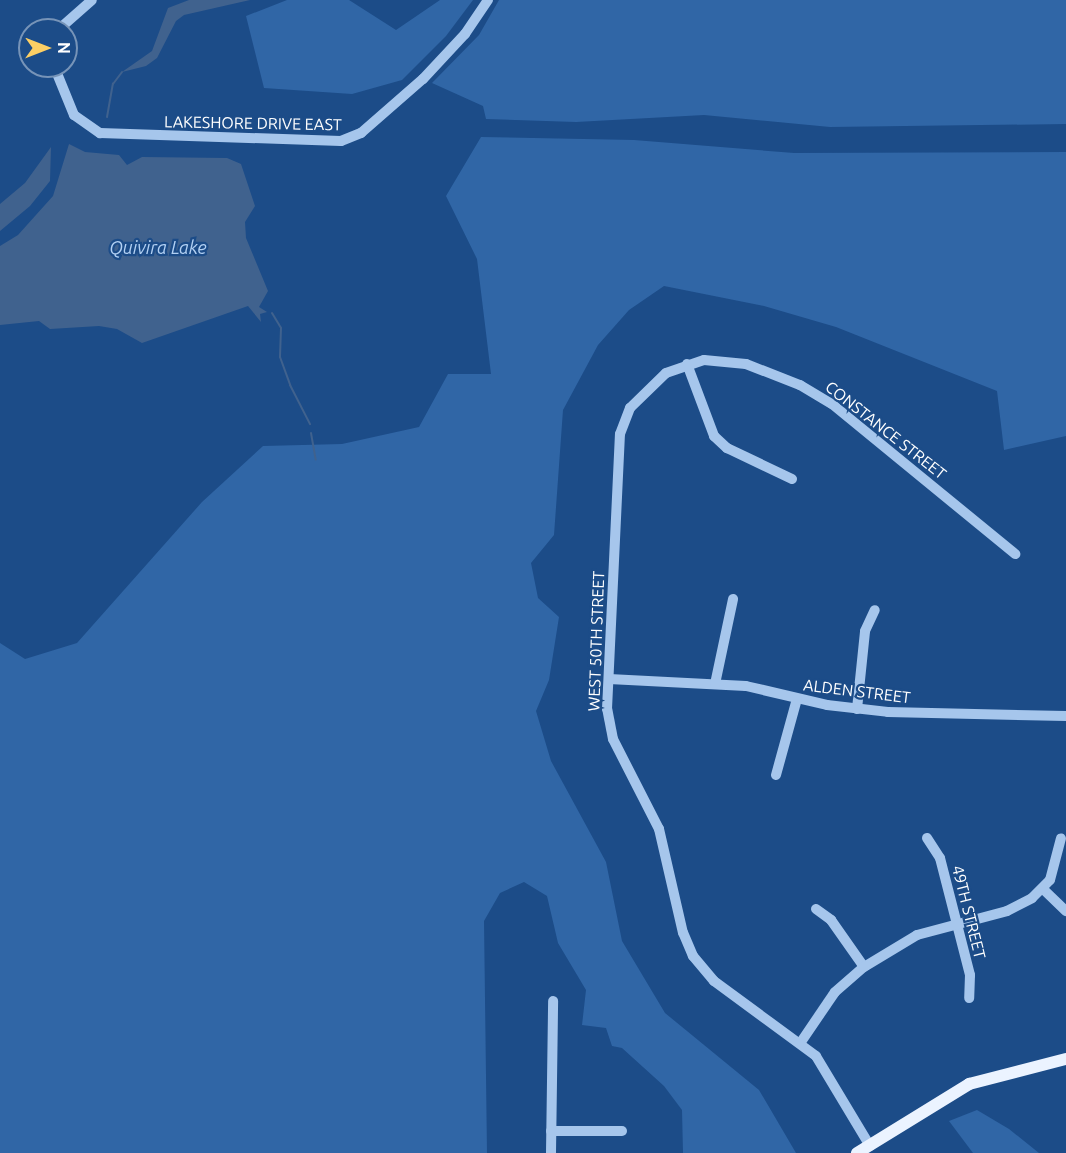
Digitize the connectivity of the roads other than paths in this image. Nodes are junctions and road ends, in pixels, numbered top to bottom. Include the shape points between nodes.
1 (92, 0) edge
2 (488, 0) edge
3 (72, 18) edge
4 (58, 78) edge
5 (687, 364) junction
6 (792, 479) dead end
7 (1015, 554) dead end
8 (733, 599) dead end
9 (875, 610) dead end
10 (609, 679) junction
11 (715, 684) junction
12 (797, 699) junction
13 (857, 709) junction
14 (1066, 716) edge
15 (776, 775) dead end
16 (927, 838) dead end
17 (1061, 838) dead end
18 (1043, 889) junction
19 (816, 909) dead end
20 (1066, 911) edge
21 (957, 924) junction
22 (864, 967) junction
23 (969, 998) dead end
24 (553, 1001) dead end
25 (801, 1042) junction
26 (1066, 1059) edge
27 (551, 1131) junction
28 (622, 1131) dead end
29 (870, 1146) junction
30 (551, 1153) edge
31 (857, 1153) edge

1 - 3 street
2 - 4 street, LAKESHORE DRIVE EAST via 465,34 423,79 361,132 341,141 100,134 75,116
5 - 6 street via 714,436 727,448
5 - 7 street, CONSTANCE STREET via 725,360 800,385 832,405
5 - 10 street, WEST 50TH STREET via 650,384 630,408 620,434
8 - 11 street
9 - 13 street via 865,631
10 - 11 street, ALDEN STREET
10 - 25 street, WEST 50TH STREET via 613,739 659,829 683,933 693,956 714,981
11 - 12 street, ALDEN STREET
12 - 13 street, ALDEN STREET
12 - 15 street
13 - 14 street, ALDEN STREET via 925,715
16 - 21 street, 49TH STREET via 940,858
17 - 18 street via 1056,865
18 - 20 street
18 - 21 street via 1007,911
19 - 22 street via 831,920
21 - 22 street via 917,935
21 - 23 street, 49TH STREET via 970,975
22 - 25 street via 835,992
24 - 27 street
25 - 29 street, WEST 50TH STREET via 821,1062
26 - 29 main road via 969,1084
27 - 28 street
27 - 30 street
29 - 31 main road

